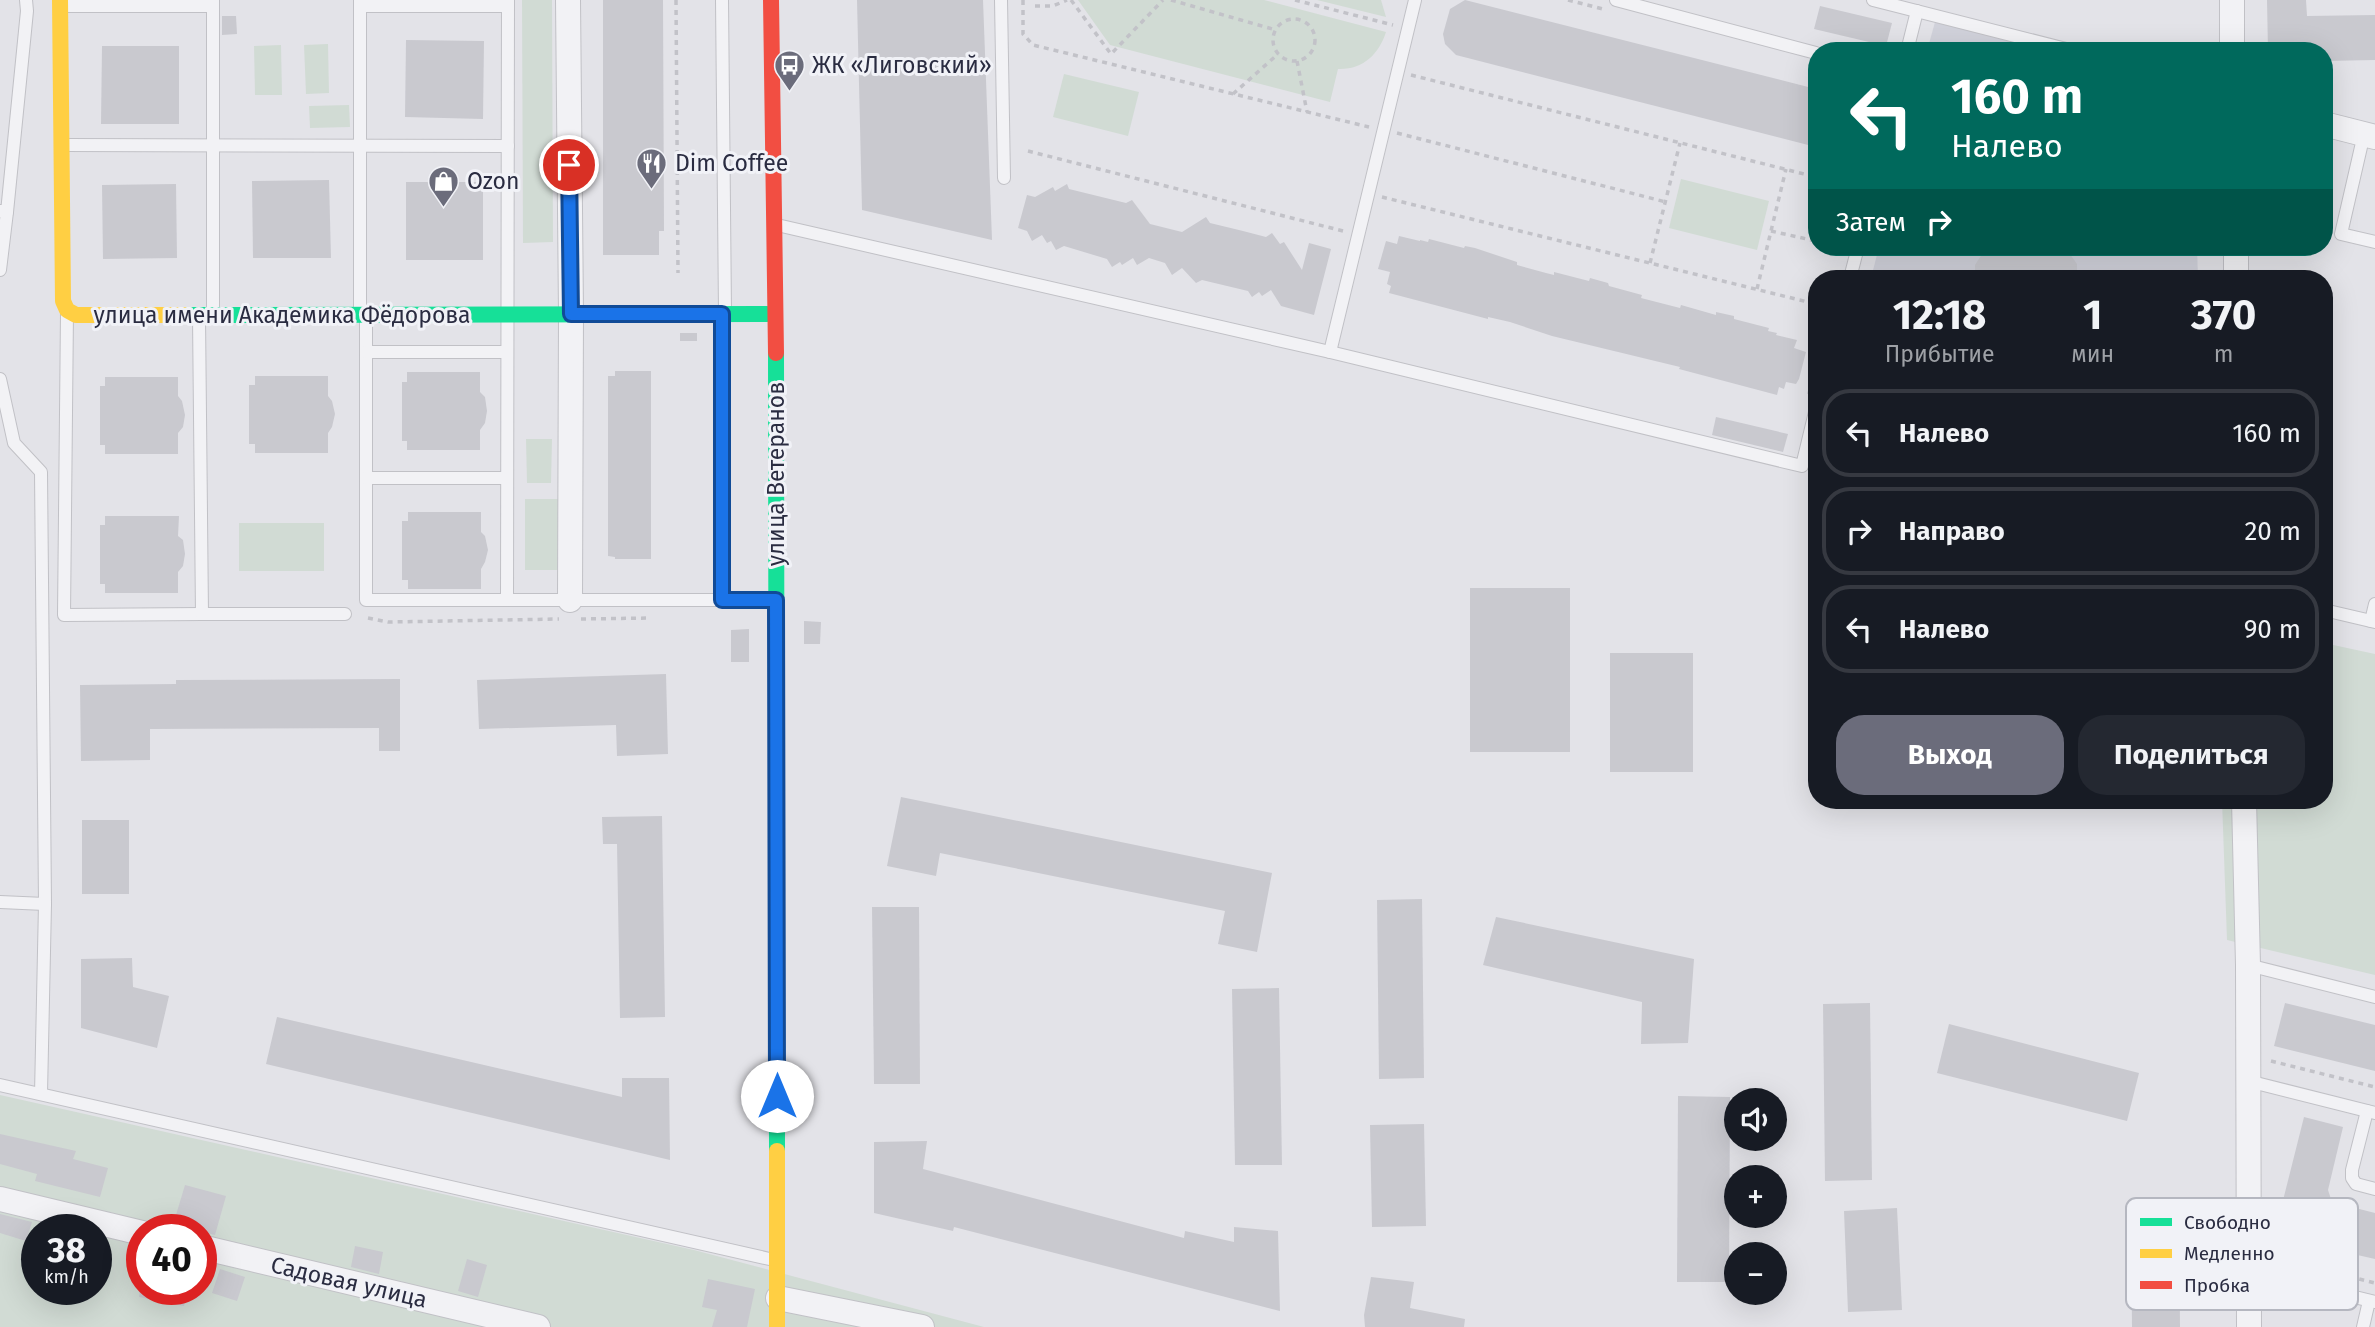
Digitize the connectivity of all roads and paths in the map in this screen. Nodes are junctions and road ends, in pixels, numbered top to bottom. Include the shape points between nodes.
1 (26, 0) edge
2 (568, 0) edge
3 (676, 0) edge
4 (722, 0) edge
5 (763, 0) edge
6 (771, 0) edge
7 (1001, 0) edge
8 (1023, 0) edge
9 (1069, 0) edge
10 (1163, 0) edge
11 (1171, 0) edge
12 (1295, 0) edge
13 (1415, 0) edge
14 (1616, 0) edge
15 (1873, 0) edge
16 (2232, 0) edge
17 (60, 3) edge
18 (213, 3) edge
19 (360, 3) edge
20 (508, 3) edge
21 (1035, 6) dead end
22 (1917, 11) junction
23 (1395, 26) dead end
24 (1276, 30) junction
25 (1910, 42) edge
26 (2039, 42) edge
27 (2232, 42) edge
28 (1808, 50) edge
29 (1278, 54) junction
30 (1297, 61) junction
31 (1409, 74) dead end
32 (1234, 94) junction
33 (1307, 112) junction
34 (2333, 126) edge
35 (1371, 128) dead end
36 (1395, 132) dead end
37 (2370, 136) edge
38 (1680, 143) junction
39 (61, 145) junction
40 (213, 145) junction
41 (360, 145) junction
42 (508, 146) junction
43 (1028, 151) dead end
44 (1786, 169) junction
45 (1808, 175) edge
46 (1004, 178) dead end
47 (1380, 196) dead end
48 (1666, 202) junction
49 (4, 211) edge
50 (775, 224) junction
51 (1345, 231) dead end
52 (1771, 231) junction
53 (1808, 239) edge
54 (2375, 242) edge
55 (1650, 263) junction
56 (0, 270) edge
57 (678, 273) dead end
58 (1757, 289) junction
59 (1808, 302) edge
60 (67, 310) junction
61 (508, 314) junction
62 (571, 314) junction
63 (723, 314) junction
64 (767, 314) junction
65 (206, 315) junction
66 (363, 315) junction
67 (366, 352) junction
68 (507, 352) junction
69 (1330, 352) junction
70 (0, 379) edge
71 (1808, 429) edge
72 (366, 478) junction
73 (508, 478) junction
74 (507, 600) junction
75 (570, 600) junction
76 (722, 600) junction
77 (772, 600) junction
78 (2375, 604) edge
79 (2333, 612) edge
80 (202, 614) junction
81 (345, 614) joint
82 (653, 618) dead end
83 (2373, 621) edge
84 (2244, 809) edge
85 (0, 902) edge
86 (45, 904) junction
87 (2248, 965) junction
88 (2375, 997) edge
89 (2262, 1059) dead end
90 (2248, 1081) junction
91 (0, 1085) edge
92 (2375, 1087) edge
93 (41, 1094) junction
94 (2371, 1112) edge
95 (2375, 1189) edge
96 (2252, 1198) edge
97 (0, 1199) edge
98 (126, 1229) edge
99 (217, 1251) edge
100 (774, 1260) junction
101 (778, 1298) junction
102 (2372, 1302) edge
103 (538, 1327) edge
104 (774, 1327) edge
105 (922, 1327) edge
106 (2363, 1327) edge

1 - 49 lane
2 - 62 street
3 - 57 path
4 - 63 lane
5 - 64 street, улица Ветеранов
6 - 50 street, улица Ветеранов
7 - 46 lane
8 - 32 path via 1023,34 1033,45
9 - 10 path via 1111,54
9 - 21 path
11 - 24 path
12 - 23 path
13 - 69 lane
14 - 28 lane
15 - 22 lane
16 - 27 street
17 - 18 lane
17 - 39 street, улица имени Академика Фёдорова
18 - 40 lane
19 - 20 lane
19 - 41 lane
20 - 42 lane
22 - 25 lane
22 - 26 lane
24 - 29 path via 1273,42
24 - 30 path via 1286,20 1307,23 1315,42 1308,55
29 - 30 path
29 - 32 path
30 - 33 path
31 - 38 path
32 - 33 path
33 - 35 path
34 - 37 street
36 - 48 path
37 - 54 lane via 2341,234
38 - 44 path
38 - 48 path
39 - 40 lane
39 - 60 street, улица имени Академика Фёдорова via 63,301
40 - 41 lane
40 - 65 lane
41 - 42 lane
41 - 66 lane
42 - 61 lane
43 - 51 path
44 - 45 path
44 - 52 path
47 - 55 path
48 - 55 path
49 - 56 lane
50 - 69 lane
50 - 77 street, улица Ветеранов
52 - 53 path
52 - 58 path
55 - 58 path
58 - 59 path
60 - 65 street, улица имени Академика Фёдорова via 76,315
60 - 80 lane via 64,615
61 - 62 street, улица имени Академика Фёдорова
61 - 66 street, улица имени Академика Фёдорова
61 - 68 lane
62 - 63 street, улица имени Академика Фёдорова
62 - 75 street
63 - 64 street, улица имени Академика Фёдорова
63 - 76 lane
64 - 77 street, улица Ветеранов
65 - 66 street, улица имени Академика Фёдорова
65 - 80 lane
66 - 67 lane
67 - 68 lane
67 - 72 lane
68 - 73 lane
69 - 71 lane via 1802,466
70 - 86 lane via 14,443 41,472
72 - 73 lane
72 - 74 lane via 366,600
73 - 74 lane
74 - 75 lane
75 - 76 lane
76 - 77 lane
77 - 100 street, улица Ветеранов
78 - 83 lane
79 - 83 lane
80 - 81 lane
81 - 82 path via 388,621
84 - 87 street
85 - 86 lane
86 - 93 lane
87 - 88 lane
87 - 90 street
89 - 92 path
90 - 94 lane
90 - 96 street
91 - 93 lane
93 - 100 lane
94 - 95 lane via 2352,1178 2356,1184
97 - 98 street
99 - 103 street, Садовая улица
100 - 101 street, улица Ветеранов
100 - 104 street, улица Ветеранов
101 - 104 street, улица Ветеранов
101 - 105 street
102 - 106 lane

